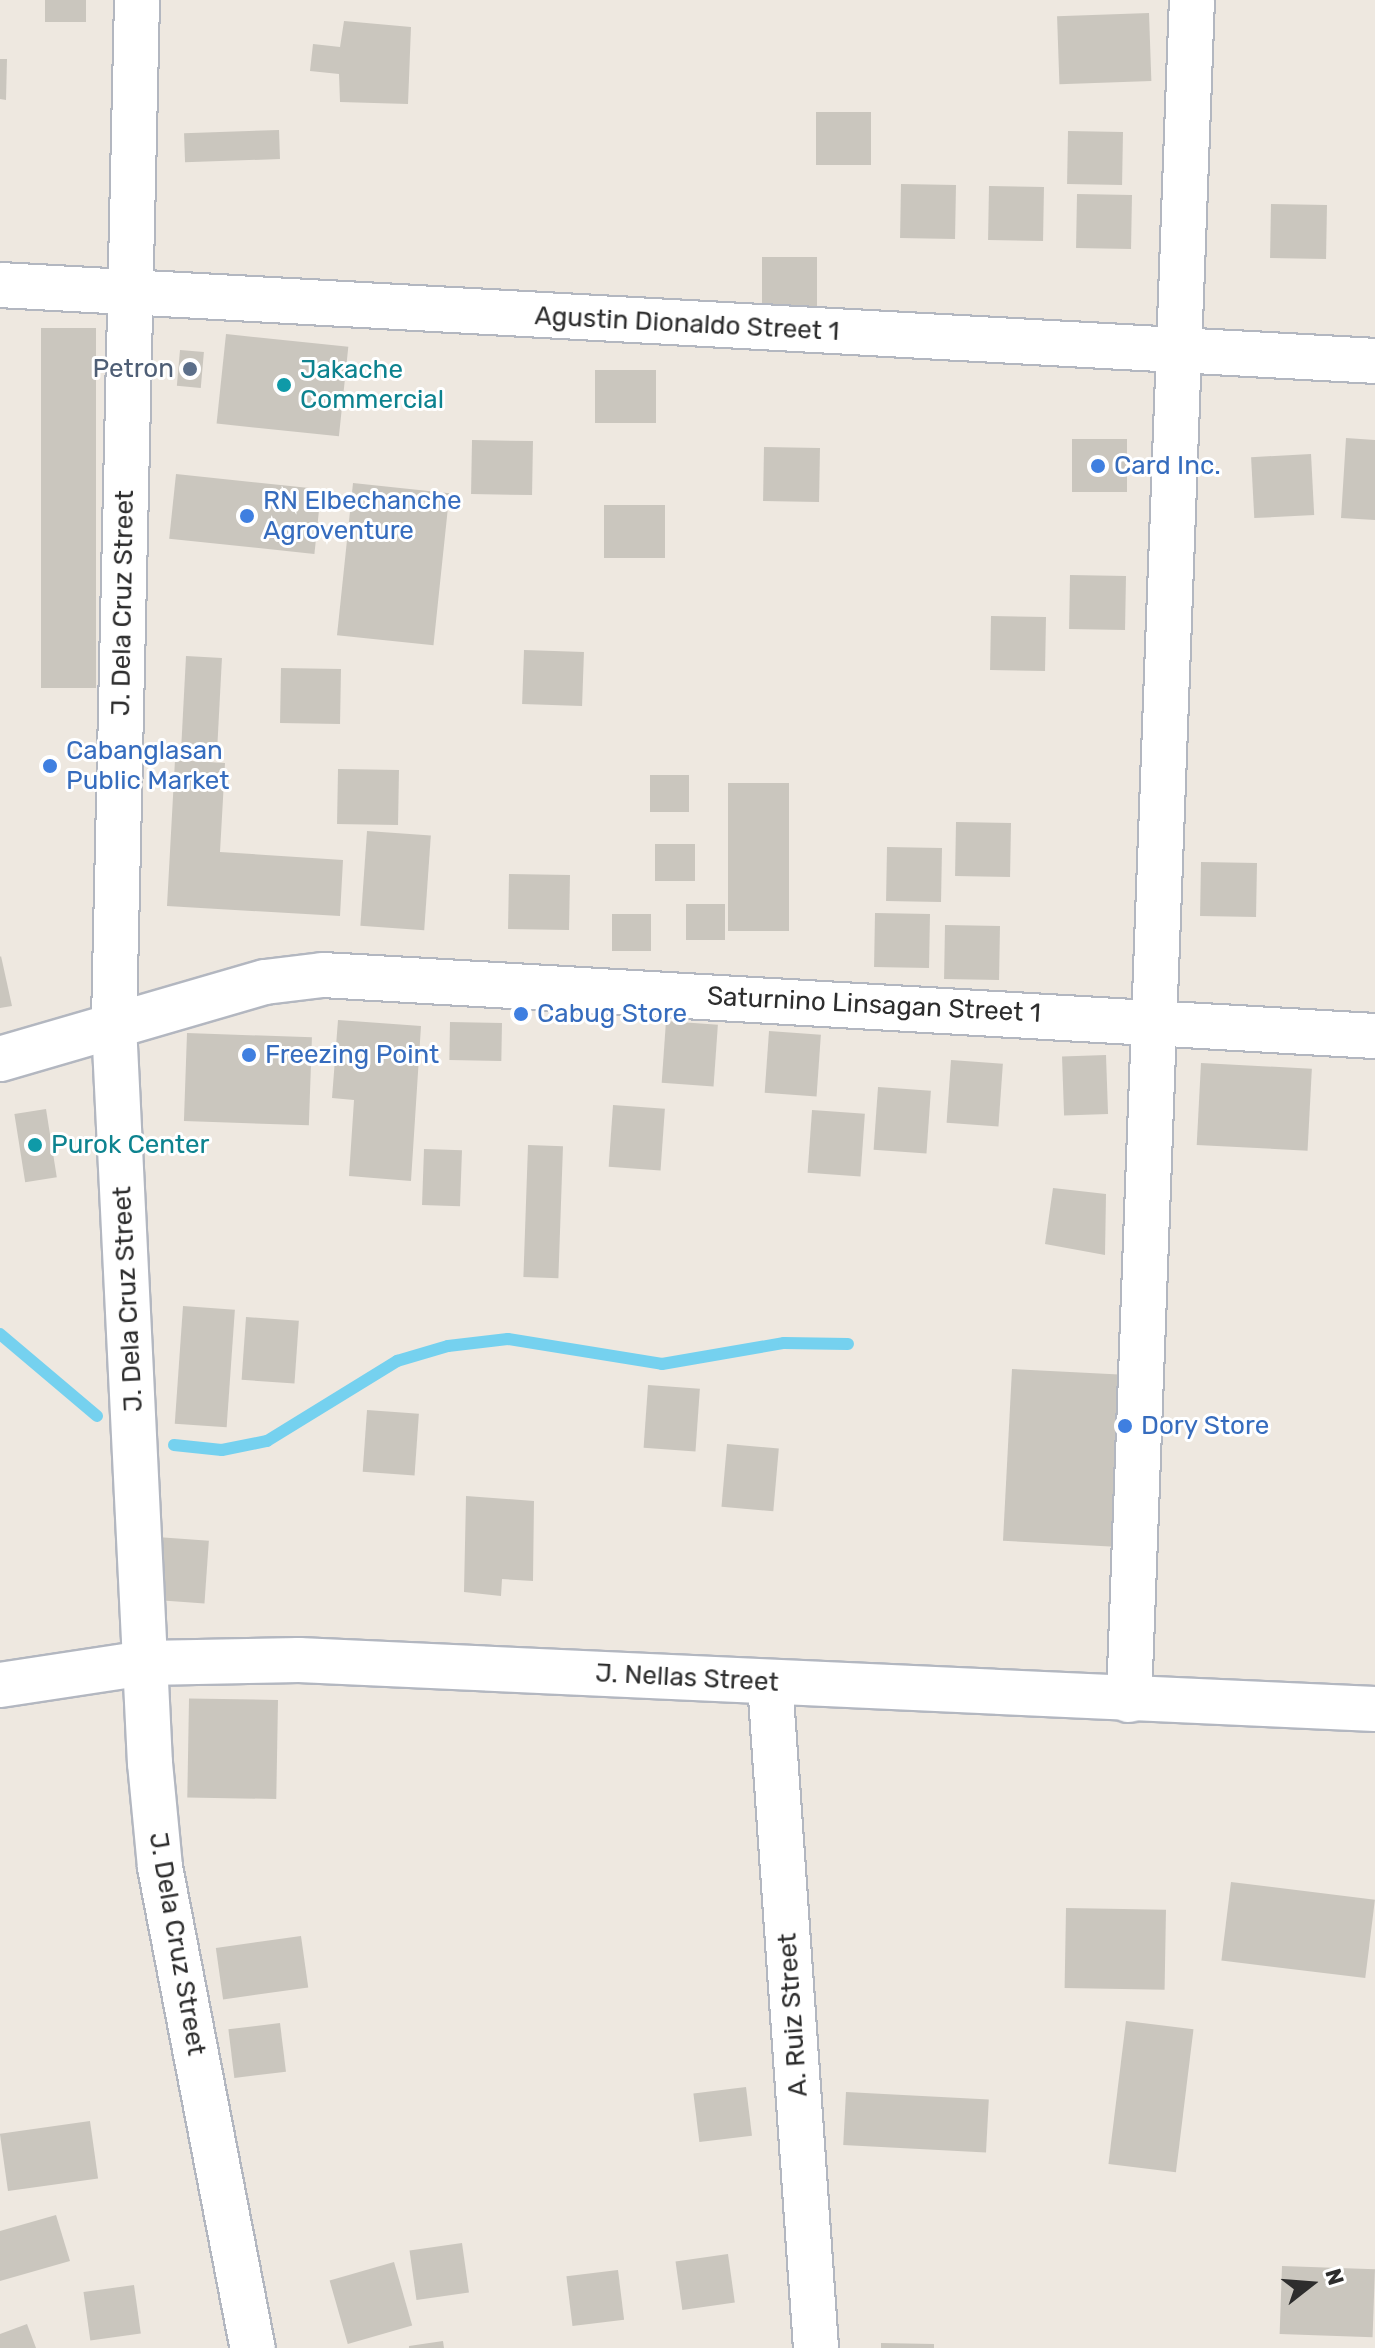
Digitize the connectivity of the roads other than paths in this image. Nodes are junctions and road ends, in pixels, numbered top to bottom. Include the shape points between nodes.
1 (137, 0) edge
2 (1192, 0) edge
3 (0, 285) edge
4 (130, 292) junction
5 (1179, 352) junction
6 (1375, 361) edge
7 (1154, 1020) junction
8 (114, 1025) junction
9 (1375, 1036) edge
10 (0, 1059) edge
11 (146, 1663) junction
12 (770, 1682) junction
13 (0, 1685) edge
14 (1129, 1700) junction
15 (1375, 1709) edge
16 (253, 2348) edge
17 (816, 2348) edge

1 - 4 street, J. Dela Cruz Street
2 - 5 street
3 - 4 street, Agustin Dionaldo Street 1
4 - 5 street, Agustin Dionaldo Street 1
4 - 8 street, J. Dela Cruz Street
5 - 6 street, Agustin Dionaldo Street 1
5 - 7 street
7 - 8 street, Saturnino Linsagan Street 1 via 323,975 265,982
7 - 9 street, Saturnino Linsagan Street 1
7 - 14 street
8 - 10 street, Saturnino Linsagan Street 1
8 - 11 street, J. Dela Cruz Street
11 - 12 street, J. Nellas Street via 299,1660
11 - 13 street, J. Nellas Street
11 - 16 street, J. Dela Cruz Street via 160,1867
12 - 14 street, J. Nellas Street
12 - 17 street, A. Ruiz Street
14 - 15 street, J. Nellas Street

